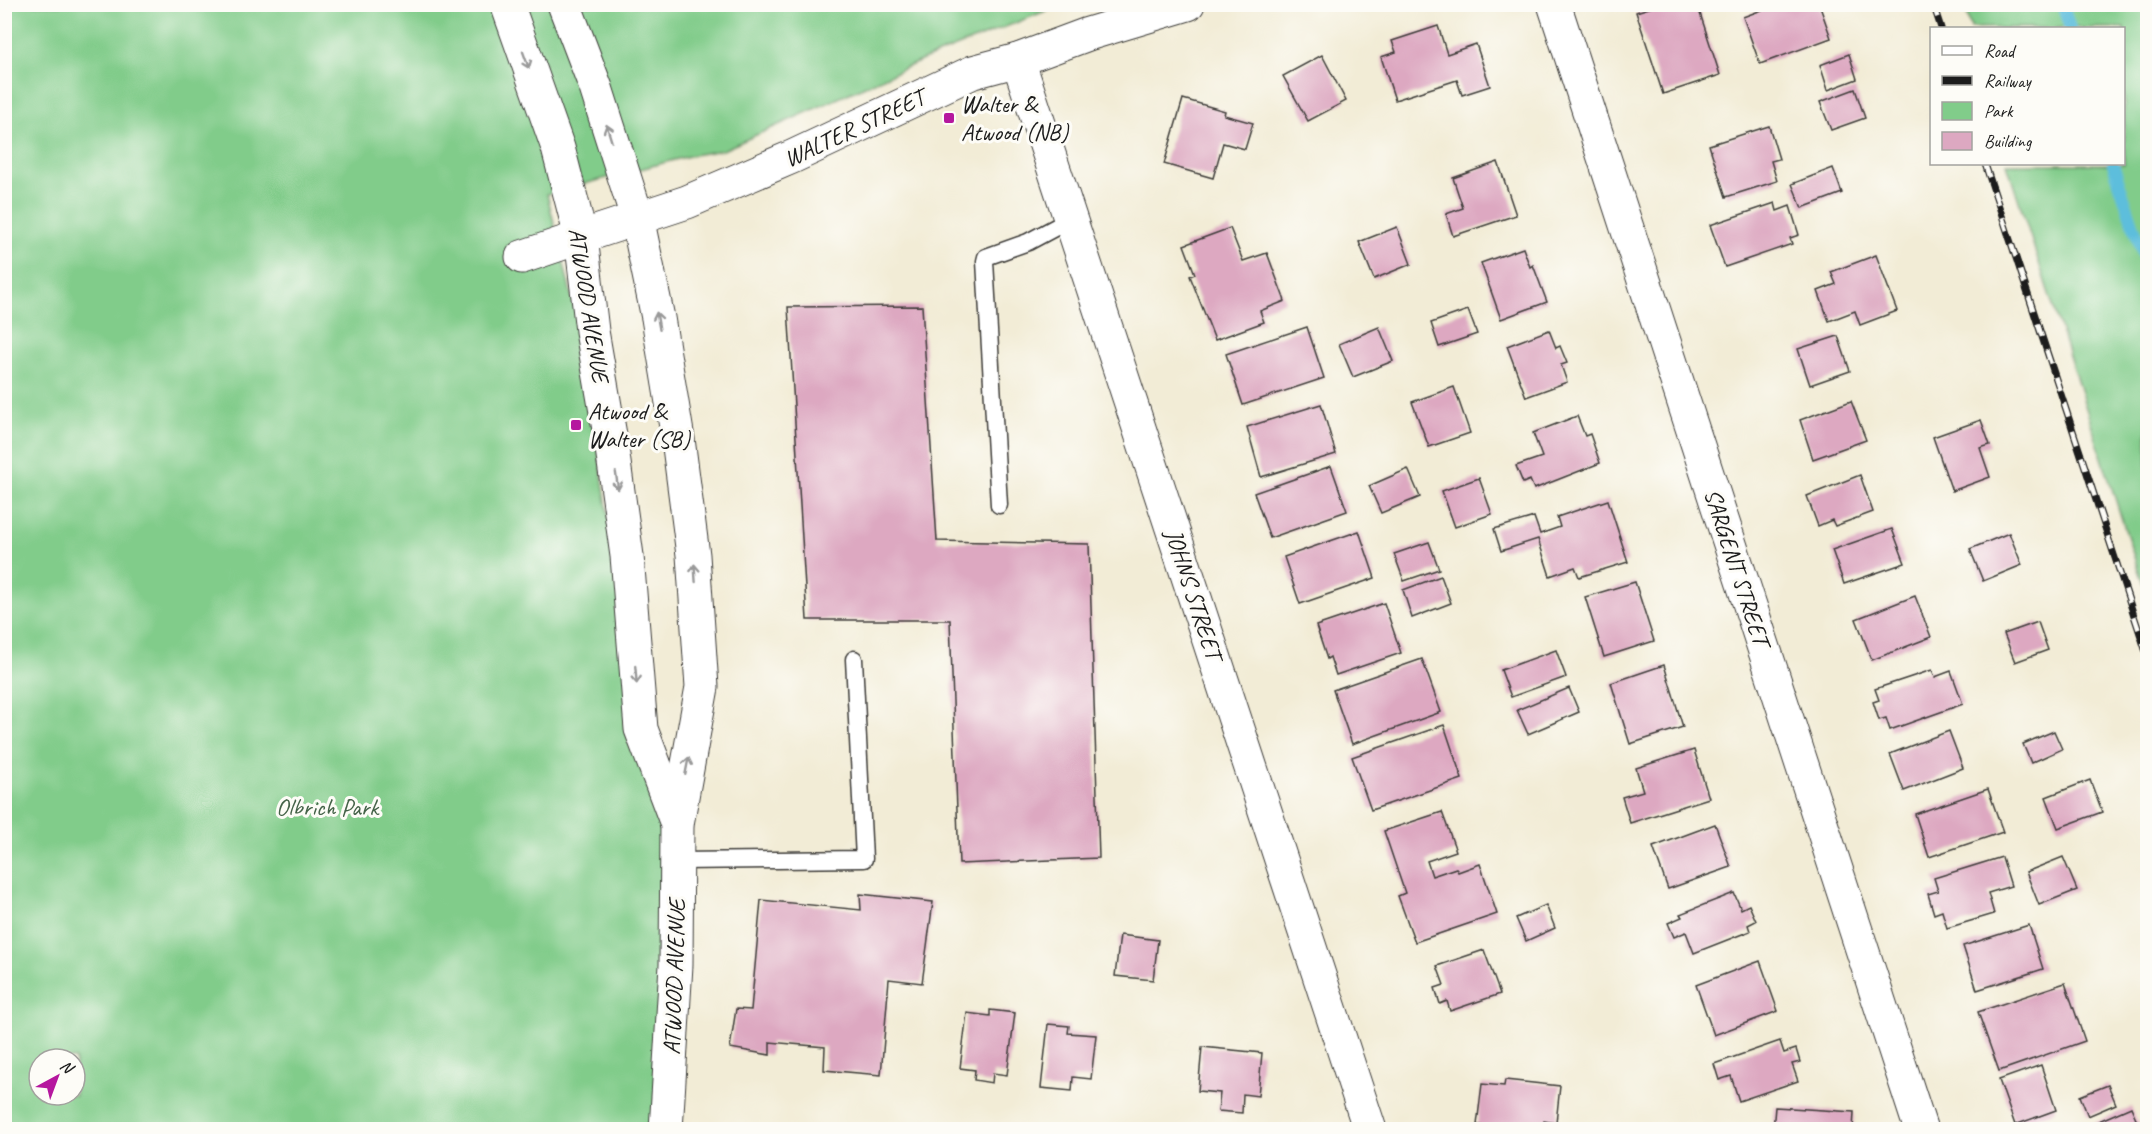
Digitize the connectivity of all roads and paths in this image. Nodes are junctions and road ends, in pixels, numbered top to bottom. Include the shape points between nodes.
1 (507, 4) edge
2 (564, 4) edge
3 (1188, 4) edge
4 (1554, 4) edge
5 (1018, 60) junction
6 (637, 217) junction
7 (1071, 219) junction
8 (581, 237) junction
9 (522, 257) dead end
10 (999, 505) dead end
11 (854, 658) dead end
12 (677, 824) junction
13 (678, 861) junction
14 (666, 1130) edge
15 (1370, 1130) edge
16 (1921, 1130) edge

1 -> 8 street, ATWOOD AVENUE via 558,148
6 -> 2 street, ATWOOD AVENUE via 596,88
3 - 5 street, WALTER STREET
4 - 16 street, SARGENT STREET
5 - 6 street, WALTER STREET via 973,72 792,157 687,202
5 - 7 street, JOHNS STREET
6 - 8 street, WALTER STREET
12 -> 6 street, ATWOOD AVENUE via 702,687 699,632 678,439
7 - 10 lane via 985,261
7 - 15 street, JOHNS STREET
8 - 9 street, WALTER STREET
8 -> 12 street, ATWOOD AVENUE via 627,556 641,729
11 - 13 lane via 864,859
12 - 13 street, ATWOOD AVENUE
13 - 14 street, ATWOOD AVENUE

